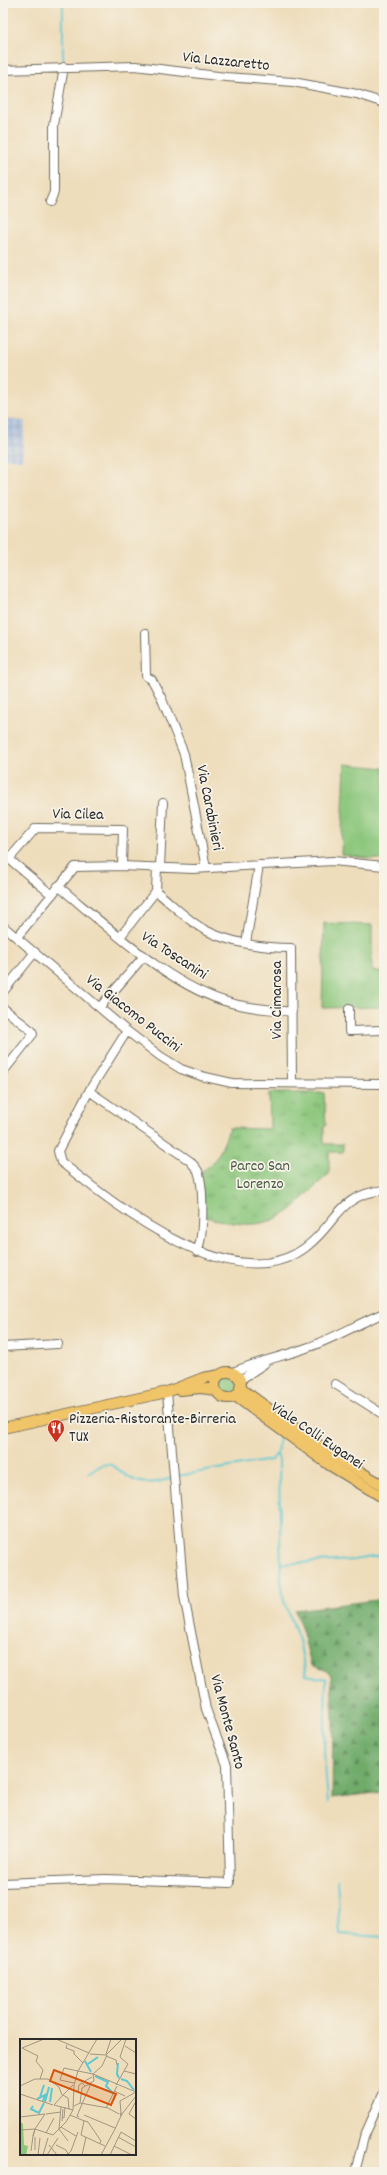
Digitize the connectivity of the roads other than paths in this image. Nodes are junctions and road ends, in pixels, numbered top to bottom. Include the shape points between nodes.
1 (64, 67) junction
2 (3, 70) edge
3 (384, 103) edge
4 (50, 202) dead end
5 (145, 633) dead end
6 (164, 803) dead end
7 (6, 856) edge
8 (260, 865) junction
9 (122, 866) junction
10 (384, 866) edge
11 (158, 867) junction
12 (206, 868) junction
13 (58, 886) junction
14 (156, 891) junction
15 (52, 895) junction
16 (3, 926) edge
17 (17, 937) junction
18 (120, 937) junction
19 (246, 943) junction
20 (35, 952) junction
21 (144, 956) junction
22 (3, 992) edge
23 (100, 1007) junction
24 (3, 1008) edge
25 (349, 1010) dead end
26 (292, 1012) junction
27 (384, 1030) edge
28 (127, 1031) junction
29 (3, 1072) edge
30 (292, 1083) junction
31 (384, 1084) edge
32 (89, 1091) junction
33 (384, 1190) edge
34 (197, 1252) junction
35 (384, 1313) edge
36 (58, 1344) dead end
37 (3, 1347) edge
38 (268, 1361) junction
39 (231, 1373) junction
40 (220, 1375) junction
41 (334, 1384) dead end
42 (238, 1388) junction
43 (216, 1390) junction
44 (167, 1392) junction
45 (384, 1415) edge
46 (3, 1428) edge
47 (384, 1486) edge
48 (384, 1498) edge
49 (3, 1883) edge
50 (384, 2092) edge
51 (355, 2172) edge

1 - 2 street, Via Lazzaretto
1 - 3 street, Via Lazzaretto via 135,66 293,82 357,94
1 - 4 street via 54,125 54,192
5 - 12 street, Via Carabinieri via 146,676 152,680 161,697 184,754
6 - 11 street
7 - 9 street, Via Cilea via 36,828 124,829
7 - 15 street
8 - 10 street, Via Carabinieri via 333,860
8 - 12 street, Via Carabinieri
8 - 19 street
9 - 11 street
9 - 13 street via 75,867
11 - 12 street
11 - 14 street
13 - 15 street
13 - 18 street, Via Toscanini
14 - 18 street
14 - 19 street, Via Cimarosa via 204,929 224,938
15 - 17 street
16 - 17 street, Via Giacomo Puccini
17 - 20 street, Via Giacomo Puccini
18 - 21 street, Via Toscanini
19 - 26 street, Via Cimarosa via 291,948
20 - 22 street
20 - 23 street, Via Giacomo Puccini
21 - 23 street
21 - 26 street, Via Toscanini via 183,982 221,1000 248,1007
23 - 28 street, Via Giacomo Puccini
24 - 29 street via 33,1034
25 - 27 street via 349,1031
26 - 30 street, Via Cimarosa
28 - 30 street, Via Giacomo Puccini via 160,1056 201,1076 232,1083
28 - 32 street
30 - 31 street, Via Giacomo Puccini
32 - 34 street via 190,1161 197,1170 201,1204 201,1244
32 - 34 street via 58,1151 60,1160 124,1210
33 - 34 street via 362,1194 352,1200 338,1211 306,1248 285,1258 253,1264
35 - 38 street via 310,1347
36 - 37 street
38 - 39 street via 246,1366
38 - 42 street
39 - 40 main road
39 - 42 main road
40 - 43 main road via 216,1382
40 - 44 main road via 203,1378
41 - 45 street
42 - 43 main road via 224,1398
42 - 47 main road, Viale Colli Euganei via 334,1456
42 - 48 main road, Viale Colli Euganei via 328,1464
43 - 44 main road via 201,1388
44 - 46 main road
44 - 49 street, Via Monte Santo via 184,1596 206,1708 227,1765 230,1883 104,1879
50 - 51 street via 364,2137

